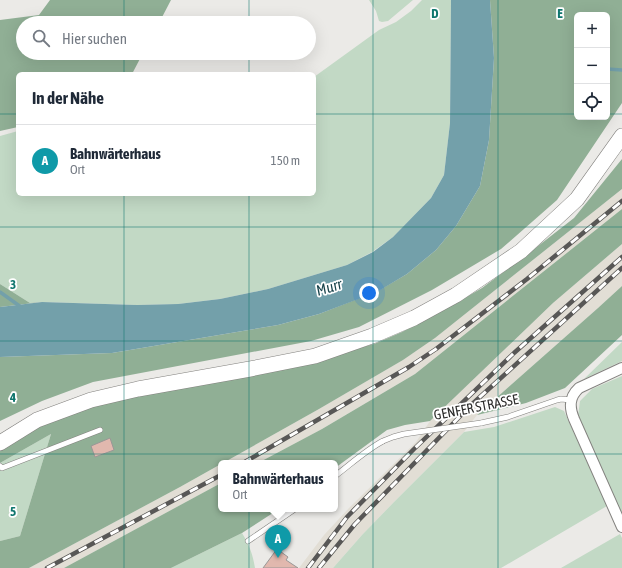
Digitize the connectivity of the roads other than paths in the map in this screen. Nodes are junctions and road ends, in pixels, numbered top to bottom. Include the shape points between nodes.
1 (622, 136) edge
2 (622, 368) edge
3 (571, 400) junction
4 (100, 430) dead end
5 (0, 443) edge
6 (0, 466) edge
7 (338, 474) edge
8 (290, 512) edge
9 (622, 527) edge
10 (248, 541) dead end

1 - 5 street via 577,199 521,251 456,295 414,318 315,356 91,400 37,420
2 - 3 street via 579,388
3 - 7 lane, GENFER STRASSE, bridge via 557,400 514,416 481,423 393,437 365,452
3 - 9 street via 571,412
4 - 6 lane via 2,468
8 - 10 lane

